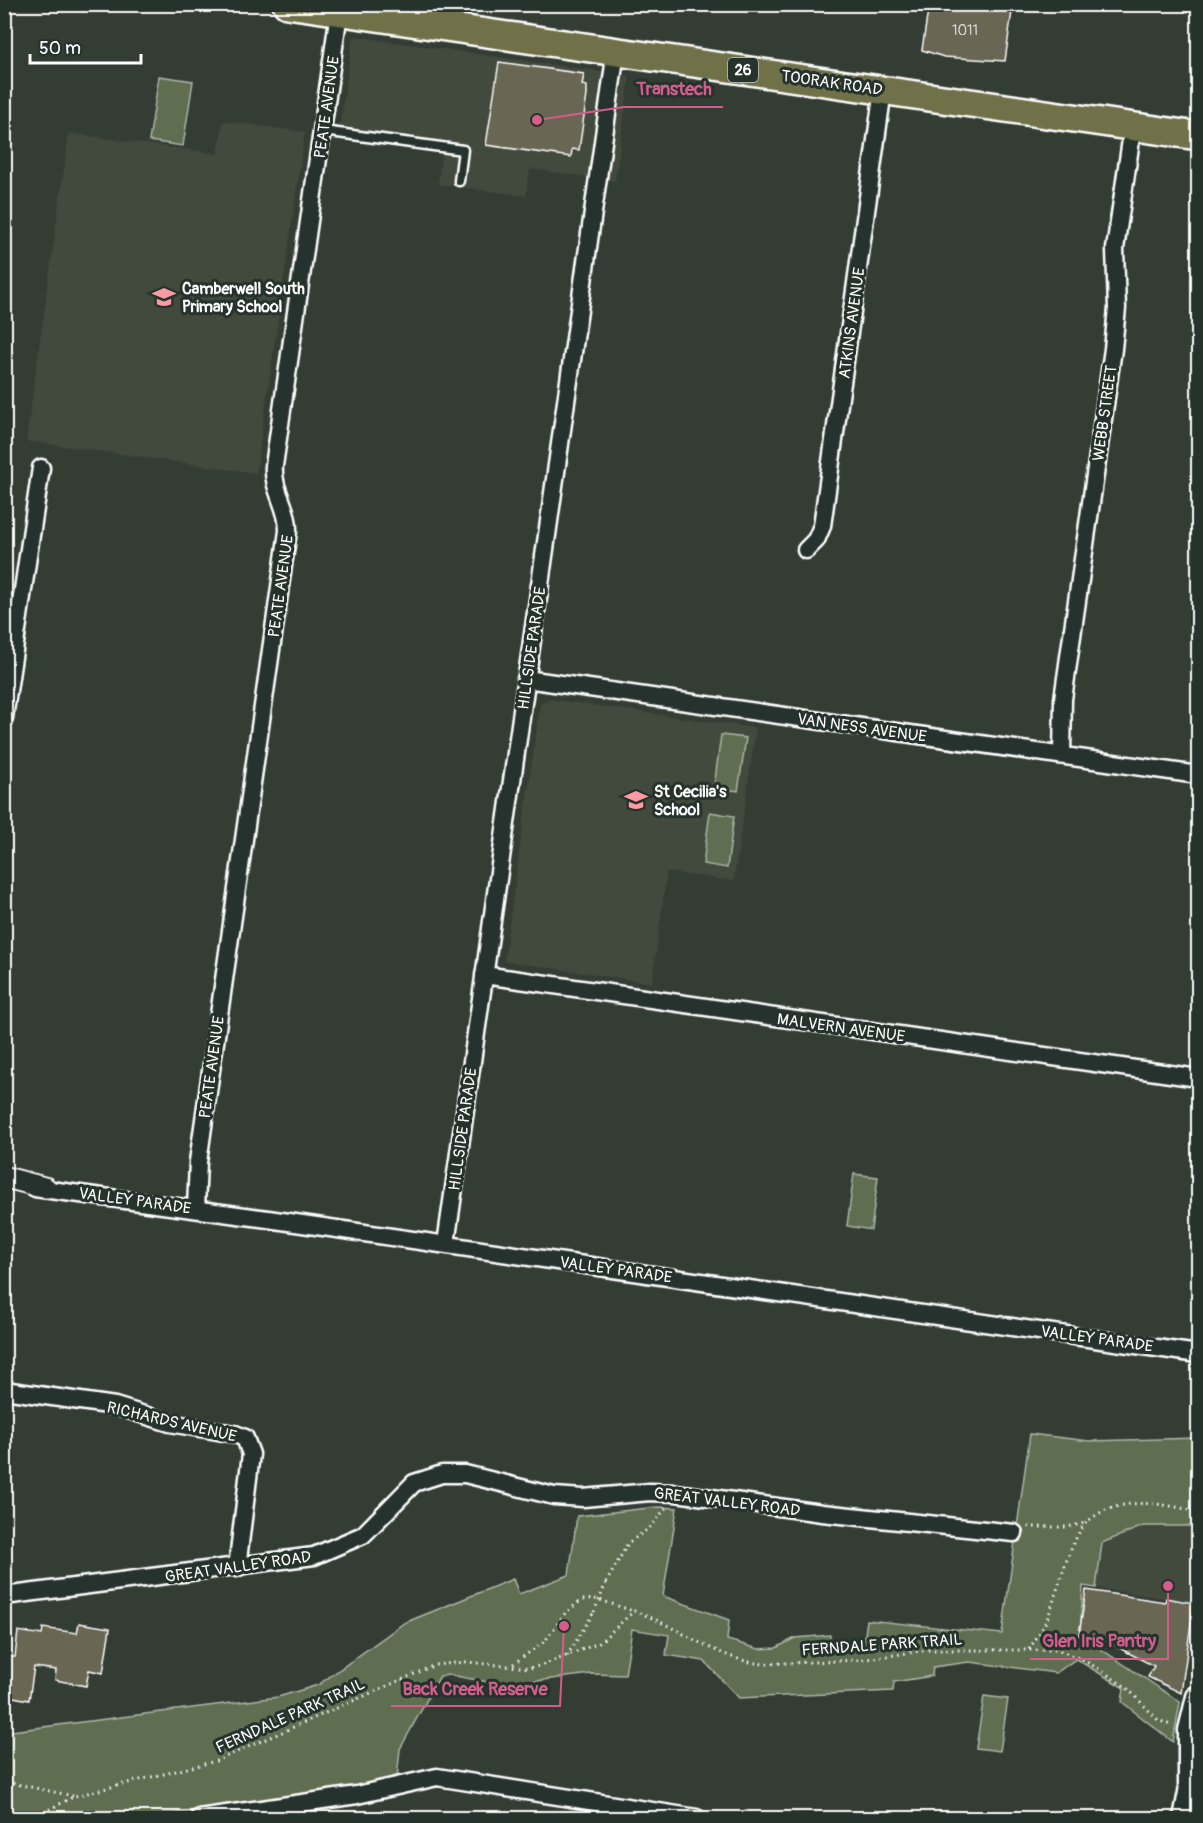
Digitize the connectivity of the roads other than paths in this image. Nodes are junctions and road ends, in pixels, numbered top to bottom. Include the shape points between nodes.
1 (287, 4) edge
2 (339, 12) junction
3 (401, 12) edge
4 (616, 51) junction
5 (883, 90) junction
6 (1133, 126) junction
7 (323, 131) junction
8 (1198, 136) edge
9 (459, 181) dead end
10 (41, 468) dead end
11 (806, 550) dead end
12 (8, 669) edge
13 (526, 679) junction
14 (4, 718) edge
15 (1054, 754) junction
16 (1198, 775) edge
17 (484, 975) junction
18 (1198, 1078) edge
19 (4, 1178) edge
20 (4, 1185) edge
21 (46, 1188) junction
22 (190, 1208) junction
23 (446, 1244) junction
24 (1194, 1352) edge
25 (4, 1390) edge
26 (1014, 1533) road end
27 (237, 1568) junction
28 (4, 1596) edge
29 (1198, 1697) edge
30 (1198, 1756) edge
31 (1190, 1786) junction
32 (228, 1816) edge
33 (199, 1818) edge
34 (697, 1818) edge
35 (1185, 1818) edge

1 - 2 highway, TOORAK ROAD / 26
2 - 3 highway, TOORAK ROAD / 26
2 - 7 street, PEATE AVENUE
3 - 4 highway, TOORAK ROAD / 26
4 - 5 highway, TOORAK ROAD / 26
4 - 13 street, HILLSIDE PARADE
5 - 6 highway, TOORAK ROAD / 26
5 - 11 street, ATKINS AVENUE via 822,526
6 - 8 highway, TOORAK ROAD / 26
6 - 15 street, WEBB STREET via 1115,249 1117,308 1113,349
7 - 9 lane via 463,150
7 - 22 street, PEATE AVENUE via 274,466 274,484 286,512 288,531
10 - 12 street
12 - 14 street
13 - 15 street, VAN NESS AVENUE
13 - 17 street, HILLSIDE PARADE
15 - 16 street, VAN NESS AVENUE
17 - 18 street, MALVERN AVENUE
17 - 23 street, HILLSIDE PARADE
19 - 21 street, VALLEY PARADE
20 - 21 street, VALLEY PARADE
21 - 22 street, VALLEY PARADE
22 - 23 street, VALLEY PARADE
23 - 24 street, VALLEY PARADE
25 - 27 street, RICHARDS AVENUE via 115,1406 170,1424 245,1438 251,1454
26 - 27 street, GREAT VALLEY ROAD via 676,1493 572,1498 535,1493 465,1474 432,1475 414,1483 374,1526 347,1544 315,1556
27 - 28 street, GREAT VALLEY ROAD
29 - 31 main road via 1190,1730
30 - 31 main road
31 - 35 main road
32 - 33 street
32 - 34 street via 357,1795 437,1777

